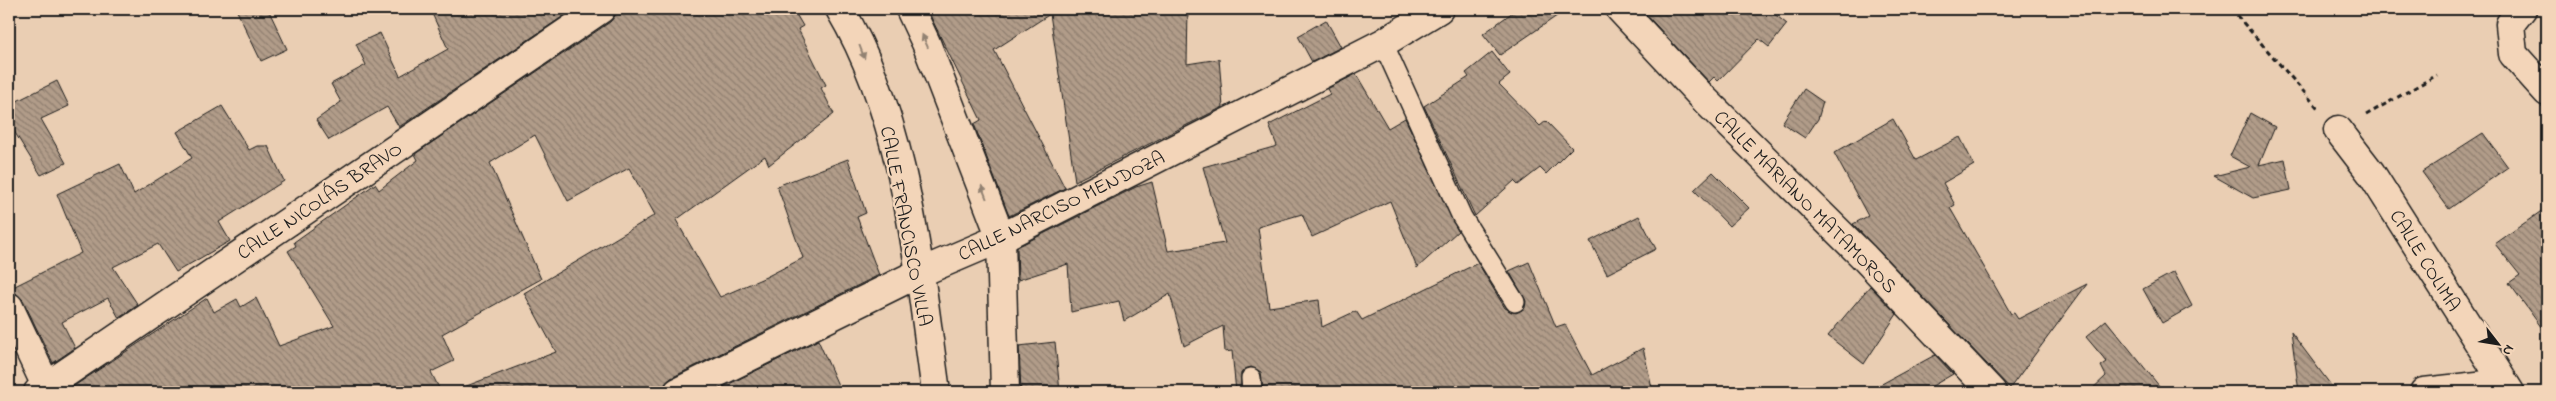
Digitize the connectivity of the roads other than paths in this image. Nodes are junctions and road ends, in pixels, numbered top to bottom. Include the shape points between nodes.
1 (601, 9) edge
2 (840, 9) edge
3 (910, 9) edge
4 (1439, 9) edge
5 (1620, 9) edge
6 (2522, 9) edge
7 (1383, 42) junction
8 (2547, 92) edge
9 (2338, 130) road end
10 (1001, 238) junction
11 (919, 274) junction
12 (1515, 302) dead end
13 (9, 307) edge
14 (2507, 388) edge
15 (44, 390) edge
16 (678, 392) edge
17 (936, 392) edge
18 (1005, 392) edge
19 (1992, 392) edge
20 (2424, 392) edge

1 - 15 street, CALLE NICOLÁS BRAVO
2 -> 11 street, CALLE FRANCISCO VILLA via 856,35 893,134
10 -> 3 street
4 - 7 street, CALLE NARCISO MENDOZA
5 - 19 street, CALLE MARIANO MATAMOROS
6 - 8 street via 2510,24 2513,54
7 - 10 street, CALLE NARCISO MENDOZA
7 - 12 lane via 1462,217
9 - 14 street, CALLE COLIMA via 2371,173
10 - 11 street, CALLE NARCISO MENDOZA
10 - 18 street
11 - 16 street, CALLE NARCISO MENDOZA
11 - 17 street, CALLE FRANCISCO VILLA
13 - 15 street
14 - 20 street

